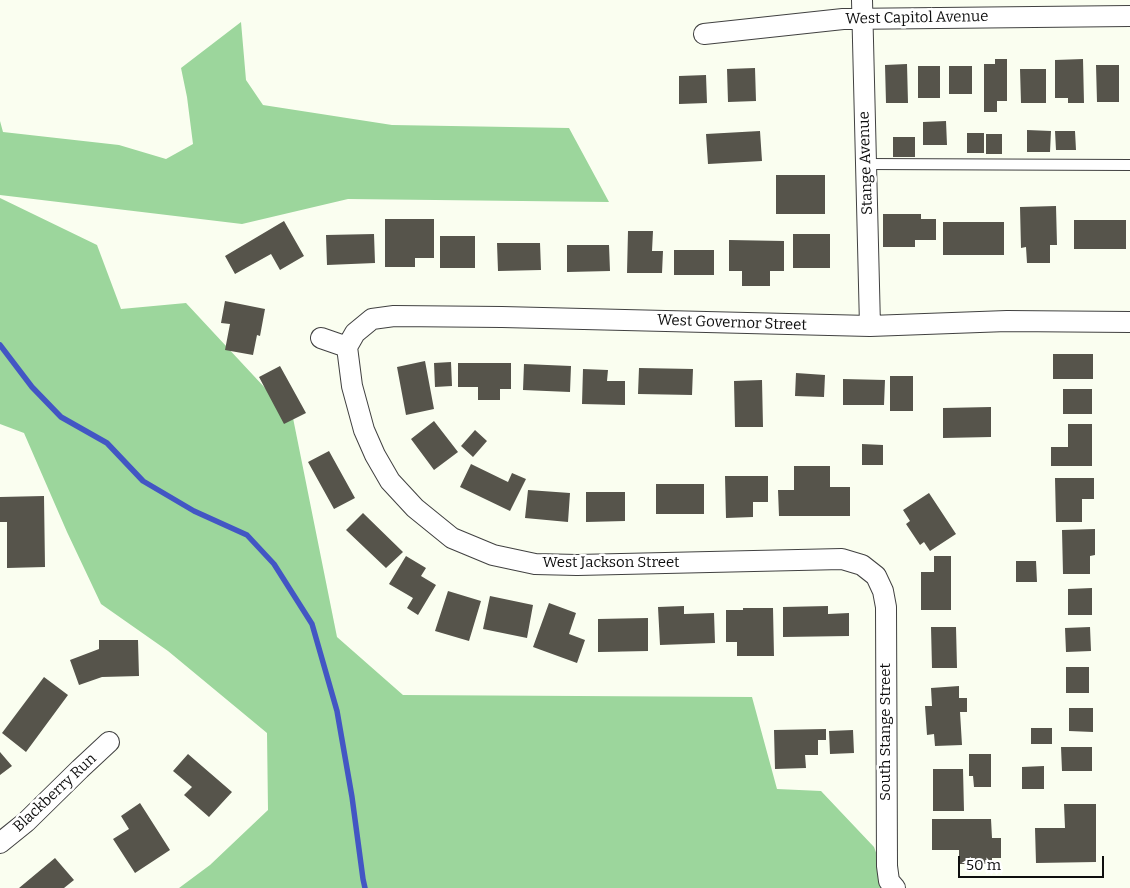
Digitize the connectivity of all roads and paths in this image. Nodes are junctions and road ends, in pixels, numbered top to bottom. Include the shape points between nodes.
1 (862, 9) edge
2 (1130, 16) edge
3 (704, 34) dead end
4 (866, 164) junction
5 (1130, 165) edge
6 (1130, 322) edge
7 (870, 326) junction
8 (321, 338) dead end
9 (347, 347) junction
10 (876, 576) joint
11 (109, 742) dead end
12 (0, 843) edge
13 (895, 888) edge

1 - 2 street, West Capitol Avenue
1 - 3 street, West Capitol Avenue via 843,19
1 - 4 street, Stange Avenue
4 - 5 lane
4 - 7 street, Stange Avenue
6 - 7 street, West Governor Street via 1007,321
7 - 9 street, West Governor Street via 394,316 372,319 355,334
8 - 9 street
9 - 10 street, West Jackson Street via 354,394 375,455 390,481 415,508 452,538 493,555 535,564 842,559 862,564
10 - 13 street, South Stange Street via 886,607 888,866 890,881
11 - 12 street, Blackberry Run

